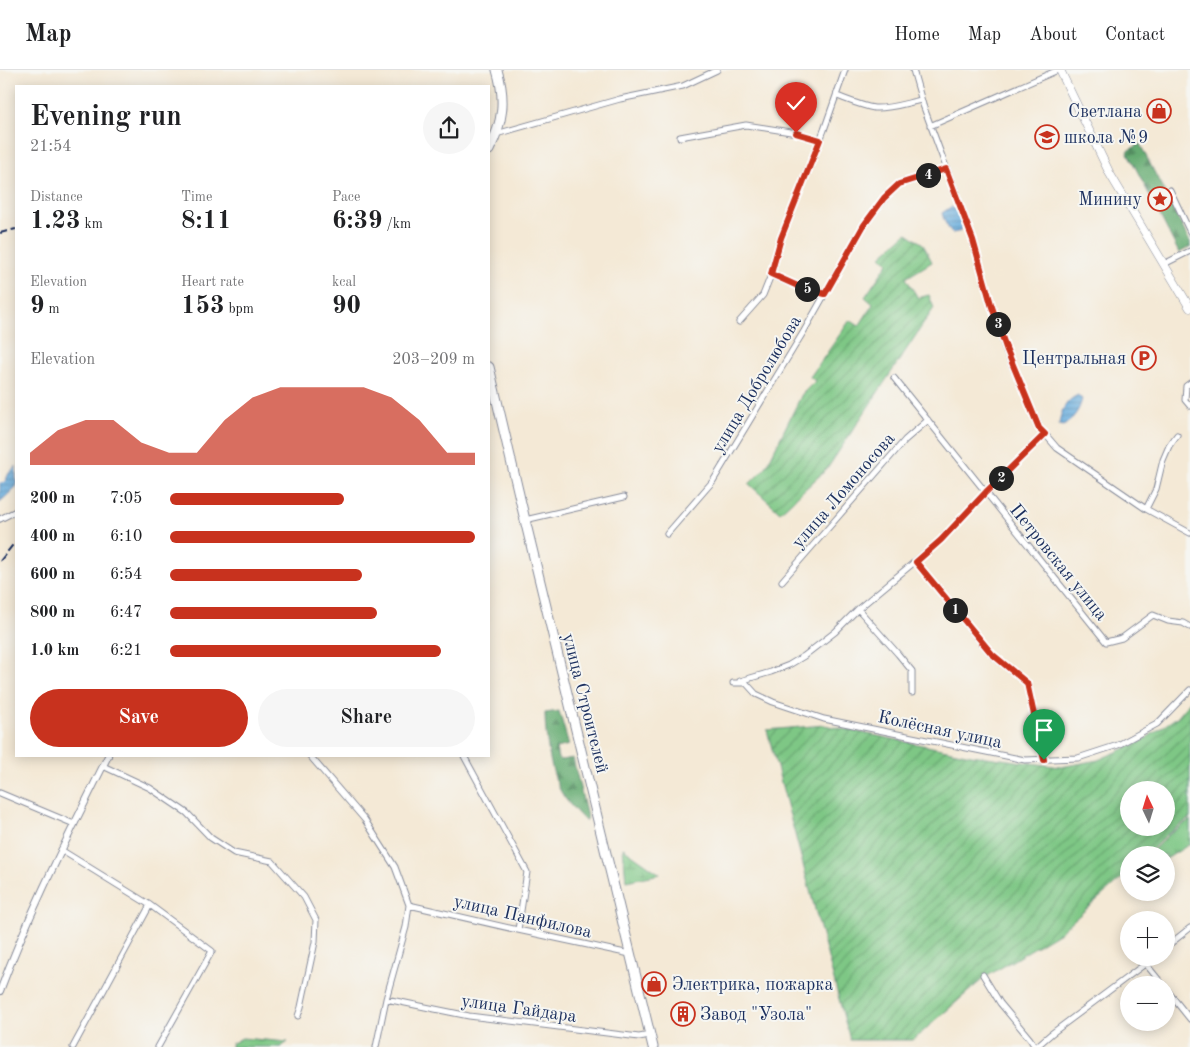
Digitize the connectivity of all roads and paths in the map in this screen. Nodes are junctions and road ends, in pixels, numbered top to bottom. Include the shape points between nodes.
1 (497, 70) edge
2 (717, 70) edge
3 (845, 70) edge
4 (913, 70) edge
5 (1059, 70) edge
6 (836, 96) junction
7 (921, 100) junction
8 (930, 126) junction
9 (496, 134) junction
10 (680, 136) dead end
11 (820, 140) junction
12 (490, 147) edge
13 (946, 169) junction
14 (1170, 190) dead end
15 (1190, 232) edge
16 (1190, 251) edge
17 (1164, 264) junction
18 (771, 274) junction
19 (825, 294) junction
20 (1190, 308) edge
21 (739, 322) dead end
22 (490, 371) edge
23 (894, 378) dead end
24 (1190, 383) edge
25 (1190, 406) edge
26 (928, 420) junction
27 (1045, 434) junction
28 (1177, 435) dead end
29 (986, 492) junction
30 (624, 497) dead end
31 (1146, 509) junction
32 (15, 512) edge
33 (0, 519) edge
34 (525, 520) junction
35 (1190, 533) edge
36 (668, 534) dead end
37 (916, 562) junction
38 (782, 581) dead end
39 (858, 609) junction
40 (1190, 627) edge
41 (1190, 690) edge
42 (912, 693) dead end
43 (108, 757) edge
44 (311, 757) edge
45 (465, 757) edge
46 (1044, 760) junction
47 (103, 766) junction
48 (0, 793) edge
49 (74, 824) junction
50 (61, 850) junction
51 (409, 904) junction
52 (150, 905) junction
53 (1190, 928) edge
54 (518, 930) junction
55 (1175, 939) edge
56 (630, 954) junction
57 (1141, 966) edge
58 (1147, 966) edge
59 (982, 975) dead end
60 (1156, 976) edge
61 (0, 991) edge
62 (386, 999) junction
63 (1175, 1001) edge
64 (298, 1016) dead end
65 (1190, 1019) edge
66 (650, 1035) junction
67 (73, 1047) edge
68 (158, 1047) edge
69 (376, 1047) edge
70 (653, 1047) edge
71 (1035, 1047) edge

1 - 9 main road via 502,105
2 - 9 street via 683,86 620,99
3 - 6 street
4 - 7 street
5 - 8 street
5 - 17 main road via 1110,174
6 - 7 street via 874,108
6 - 11 street
7 - 8 street
8 - 13 street
9 - 12 main road
10 - 11 street via 746,124
11 - 18 street via 781,238
13 - 19 street, улица Добролюбова via 899,184 884,198 864,225
13 - 27 street via 973,240 1006,348 1039,428
14 - 15 street
16 - 17 street
17 - 20 main road
18 - 19 street
18 - 21 street via 763,295
19 - 36 street, улица Добролюбова via 713,481
22 - 34 main road, улица Строителей
23 - 26 street, Петровская улица
24 - 25 street via 1186,386 1185,400
26 - 29 street, Петровская улица
26 - 38 street, улица Ломоносова via 905,440
27 - 29 street
27 - 31 street via 1057,448
28 - 31 street via 1163,460 1156,489
29 - 37 street
29 - 40 street, Петровская улица via 1106,642 1122,638 1153,615
30 - 34 street
31 - 35 street
32 - 33 street
34 - 56 main road, улица Строителей
37 - 39 street
37 - 46 street via 992,654 1027,683
39 - 42 street via 912,671
39 - 46 street, Колёсная улица via 834,632 789,665 733,683 746,683 764,698 824,719 1025,760
41 - 46 street, Колёсная улица via 1157,724 1118,745 1078,758
43 - 47 street
44 - 51 street via 365,820 395,867
45 - 54 street via 527,872
47 - 49 street
47 - 64 street via 150,788 187,813 211,838 234,853 272,861 304,897 316,920 315,942
48 - 49 street
49 - 50 street
50 - 52 street
50 - 61 street
51 - 54 street, улица Панфилова
51 - 62 street
52 - 67 street
52 - 68 street via 212,952
53 - 55 street
54 - 56 street, улица Панфилова
56 - 66 main road, улица Строителей
57 - 71 street
58 - 60 street
59 - 71 street
62 - 66 street, улица Гайдара via 470,1016 639,1037
62 - 69 street
63 - 65 street
66 - 70 main road, улица Строителей

